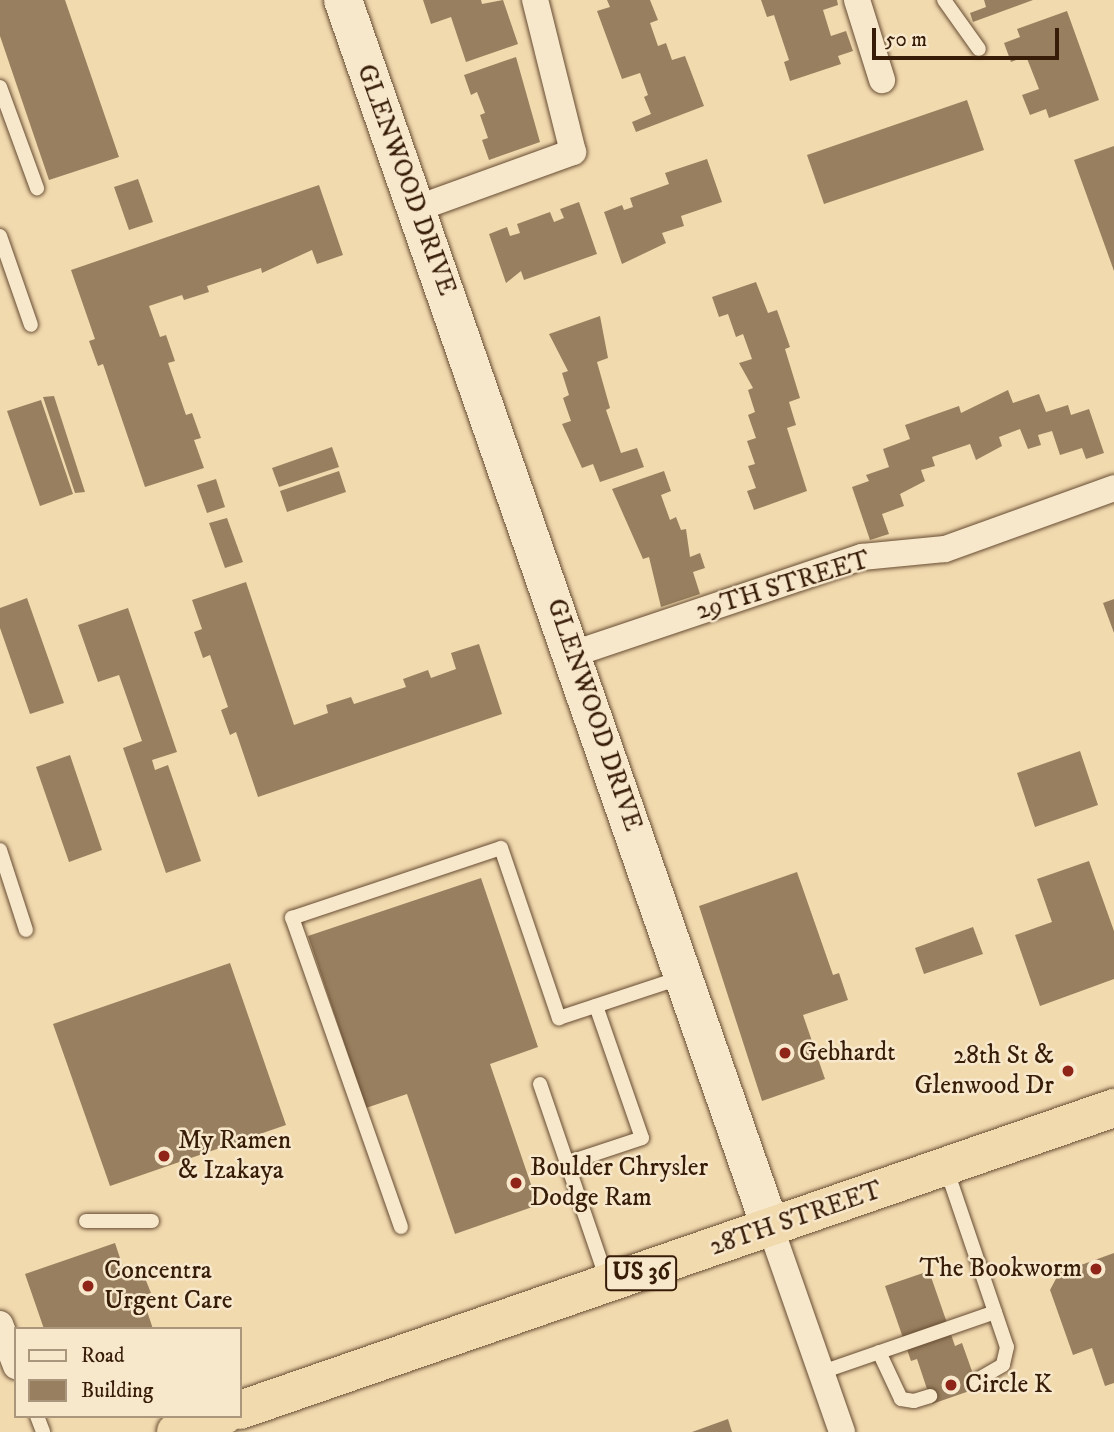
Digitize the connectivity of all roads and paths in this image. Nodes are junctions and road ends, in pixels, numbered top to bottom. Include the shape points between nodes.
1 (342, 0) edge
2 (535, 0) edge
3 (857, 0) edge
4 (944, 0) edge
5 (979, 49) dead end
6 (882, 79) dead end
7 (0, 87) edge
8 (37, 188) dead end
9 (418, 208) junction
10 (0, 236) edge
11 (31, 325) dead end
12 (1114, 488) edge
13 (573, 654) junction
14 (0, 850) edge
15 (26, 930) dead end
16 (684, 977) junction
17 (596, 1006) junction
18 (540, 1084) dead end
19 (1114, 1108) edge
20 (567, 1163) junction
21 (946, 1167) junction
22 (86, 1221) dead end
23 (152, 1221) dead end
24 (401, 1227) dead end
25 (771, 1229) junction
26 (608, 1284) junction
27 (995, 1312) junction
28 (0, 1324) edge
29 (879, 1352) junction
30 (14, 1361) edge
31 (821, 1371) junction
32 (975, 1381) dead end
33 (930, 1396) dead end
34 (242, 1409) edge
35 (217, 1418) edge
36 (176, 1432) edge
37 (842, 1432) edge

1 - 9 street, GLENWOOD DRIVE via 392,148
2 - 9 street via 573,152
3 - 6 street
4 - 5 lane
7 - 8 lane
9 - 13 street, GLENWOOD DRIVE
10 - 11 lane
12 - 13 street, 29TH STREET via 945,549 862,557
13 - 16 street, GLENWOOD DRIVE
14 - 15 lane
16 - 17 lane
16 - 25 street, GLENWOOD DRIVE
17 - 20 lane via 642,1138
17 - 24 lane via 559,1018 500,848 292,918
18 - 20 lane
19 - 21 highway, 28TH STREET / US 36
20 - 26 lane
21 - 25 highway, 28TH STREET / US 36
21 - 27 lane
22 - 23 lane
25 - 26 highway, 28TH STREET / US 36
25 - 31 street, GLENWOOD DRIVE
26 - 34 highway, 28TH STREET / US 36
27 - 29 lane
27 - 32 lane via 1006,1357 995,1373
28 - 30 street
29 - 31 lane
29 - 33 lane via 901,1399
31 - 37 street, GLENWOOD DRIVE
35 - 36 highway

